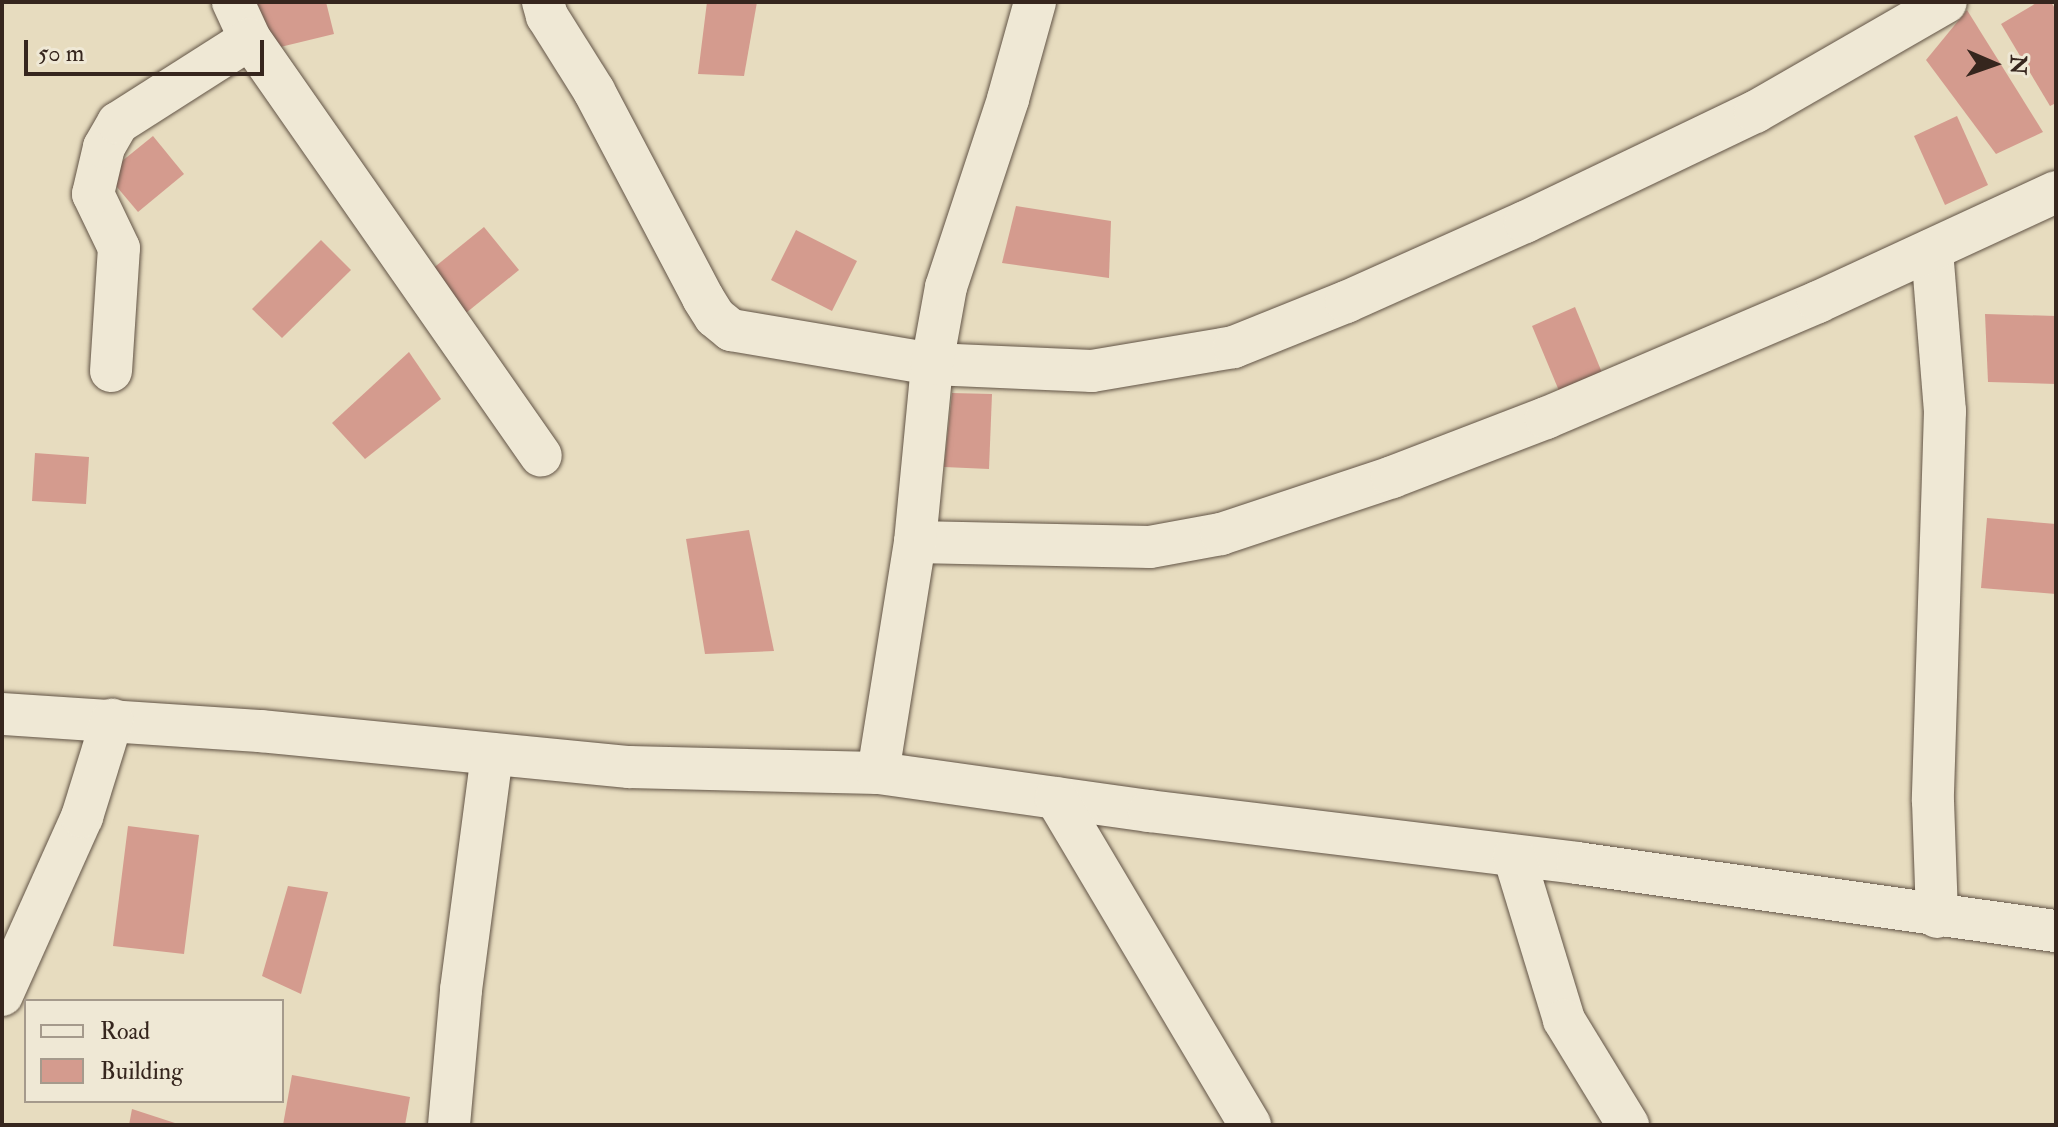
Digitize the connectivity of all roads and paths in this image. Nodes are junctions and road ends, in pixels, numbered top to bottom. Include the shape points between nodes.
1 (233, 2) edge
2 (543, 2) edge
3 (1946, 2) edge
4 (1026, 4) edge
5 (250, 39) junction
6 (2056, 192) edge
7 (1932, 250) junction
8 (932, 364) junction
9 (111, 371) dead end
10 (541, 456) dead end
11 (915, 542) junction
12 (2, 714) edge
13 (112, 720) junction
14 (492, 754) junction
15 (878, 773) junction
16 (1056, 798) junction
17 (1514, 856) junction
18 (1937, 917) junction
19 (2056, 931) edge
20 (2, 995) edge
21 (449, 1125) edge
22 (1250, 1125) edge
23 (1628, 1125) edge

1 - 5 street
2 - 8 street via 715,317 731,330
3 - 8 street via 1755,112 1525,222 1234,347 1092,371
4 - 8 street via 1008,99 946,287
5 - 9 street via 118,123 104,147 93,194 119,248
5 - 10 street
6 - 7 street
7 - 11 street via 1546,418 1221,534 1150,547
7 - 18 street via 1945,411 1933,801
8 - 11 street
11 - 15 street
12 - 13 street
13 - 14 street
13 - 20 street via 82,817
14 - 15 street via 629,767
14 - 21 street
15 - 16 street
16 - 17 street
16 - 22 street
17 - 18 street
17 - 23 street via 1564,1020
18 - 19 street

